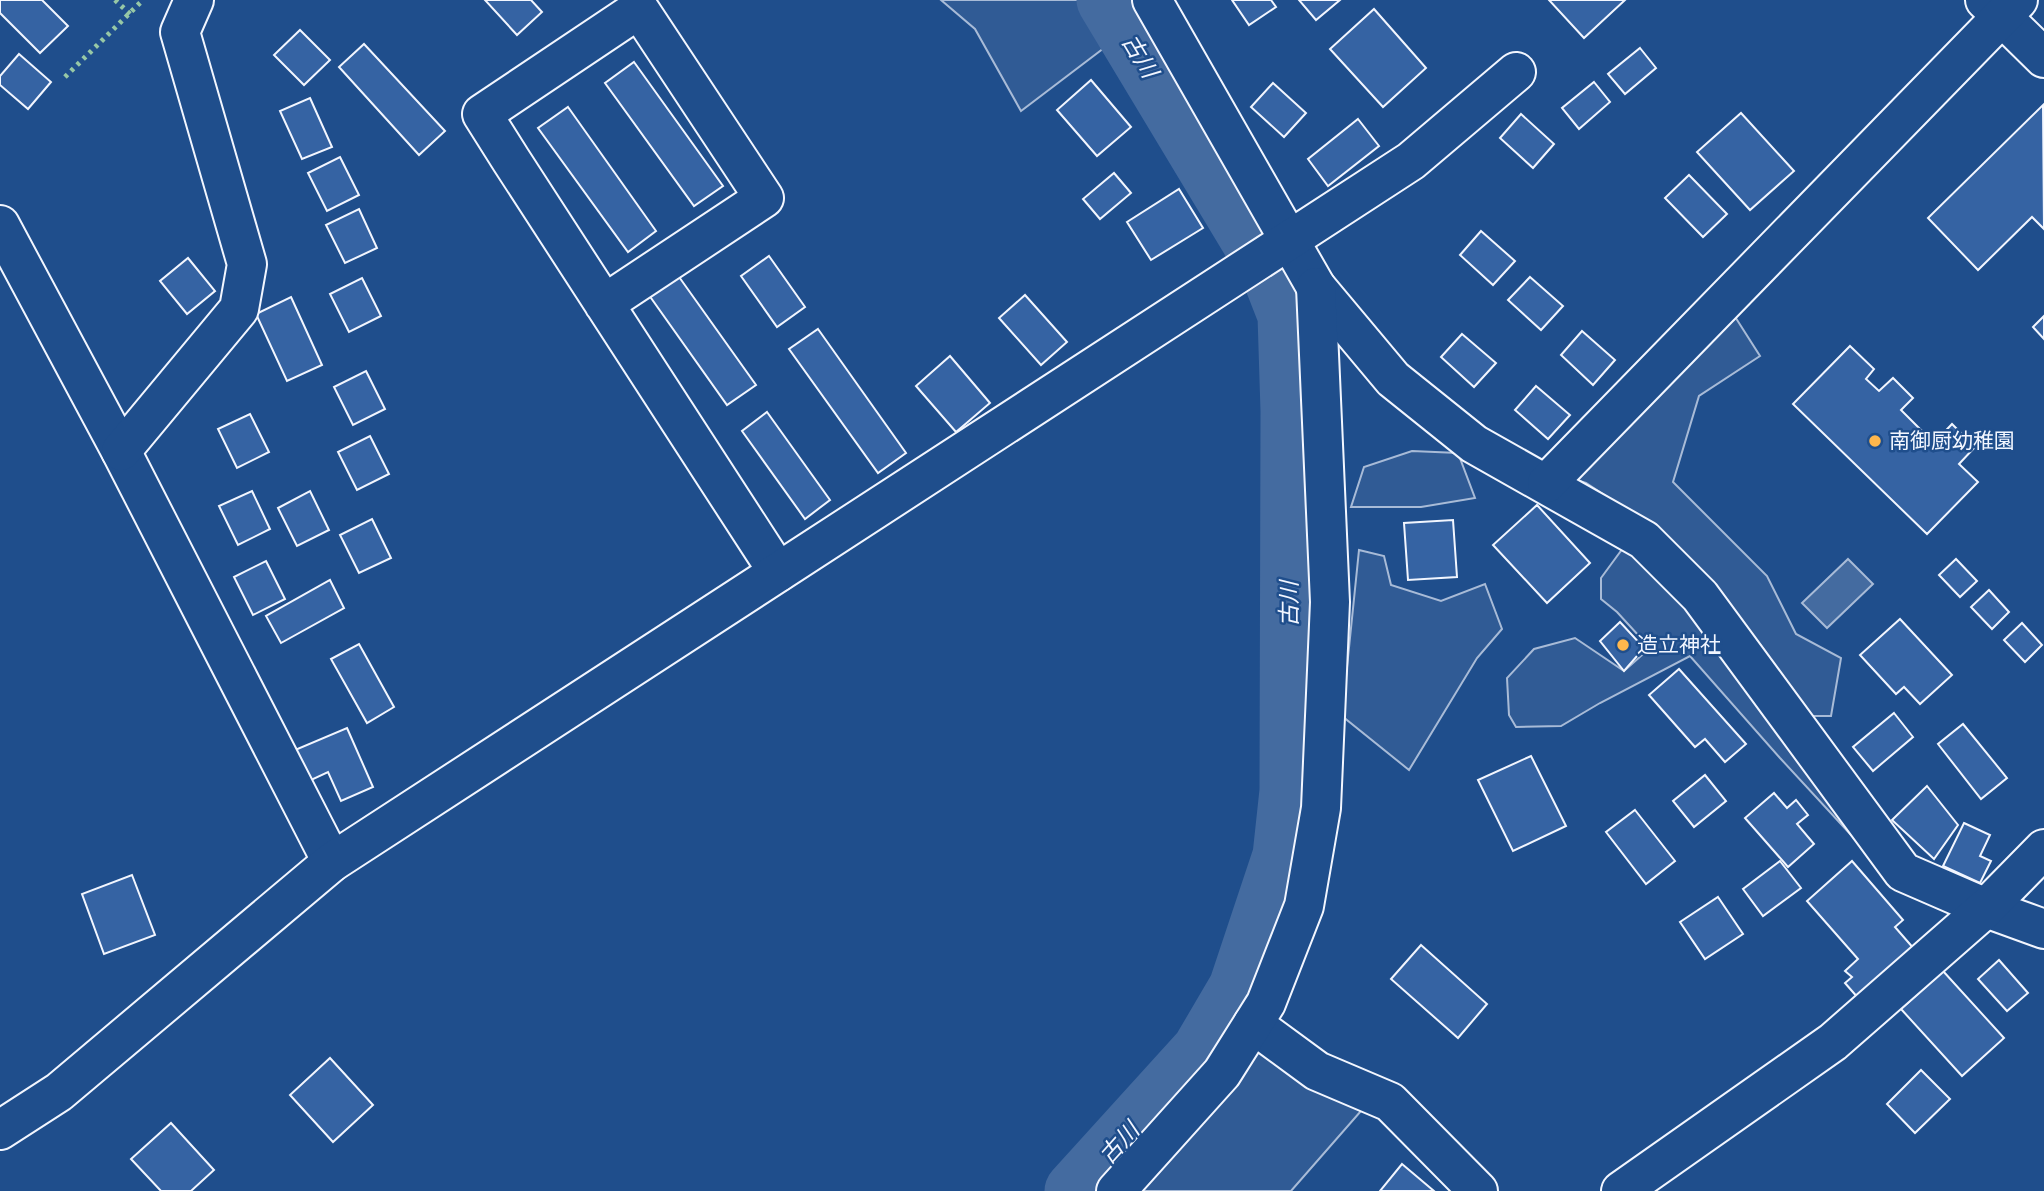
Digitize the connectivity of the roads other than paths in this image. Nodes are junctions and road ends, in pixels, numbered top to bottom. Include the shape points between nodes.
1 (194, 0) edge
2 (1152, 0) edge
3 (2002, 6) edge
4 (2044, 58) edge
5 (1516, 72) dead end
6 (0, 225) edge
7 (1290, 241) junction
8 (1316, 287) junction
9 (604, 304) junction
10 (121, 451) junction
11 (1547, 483) junction
12 (778, 572) junction
13 (2044, 849) edge
14 (331, 862) junction
15 (1986, 908) junction
16 (2044, 929) edge
17 (1253, 1024) junction
18 (0, 1130) edge
19 (1664, 1179) edge
20 (1116, 1191) edge
21 (1478, 1191) edge
22 (1621, 1191) edge

1 - 10 street via 180,32 247,264 239,309
2 - 7 street
3 - 4 street
3 - 11 street
5 - 7 street via 1411,161
6 - 10 street
7 - 8 street
7 - 12 street
8 - 11 street via 1393,379 1474,444
8 - 17 street via 1330,602 1321,808 1304,906 1266,1003
9 - 9 street via 482,114 639,9 764,198
9 - 12 street
10 - 14 street
11 - 15 street via 1644,540 1700,596 1903,872
12 - 14 street
13 - 15 street
14 - 18 street via 59,1092
15 - 16 street
15 - 19 street via 1833,1042
17 - 20 street via 1222,1073
17 - 21 street via 1317,1070 1391,1102
19 - 22 street

